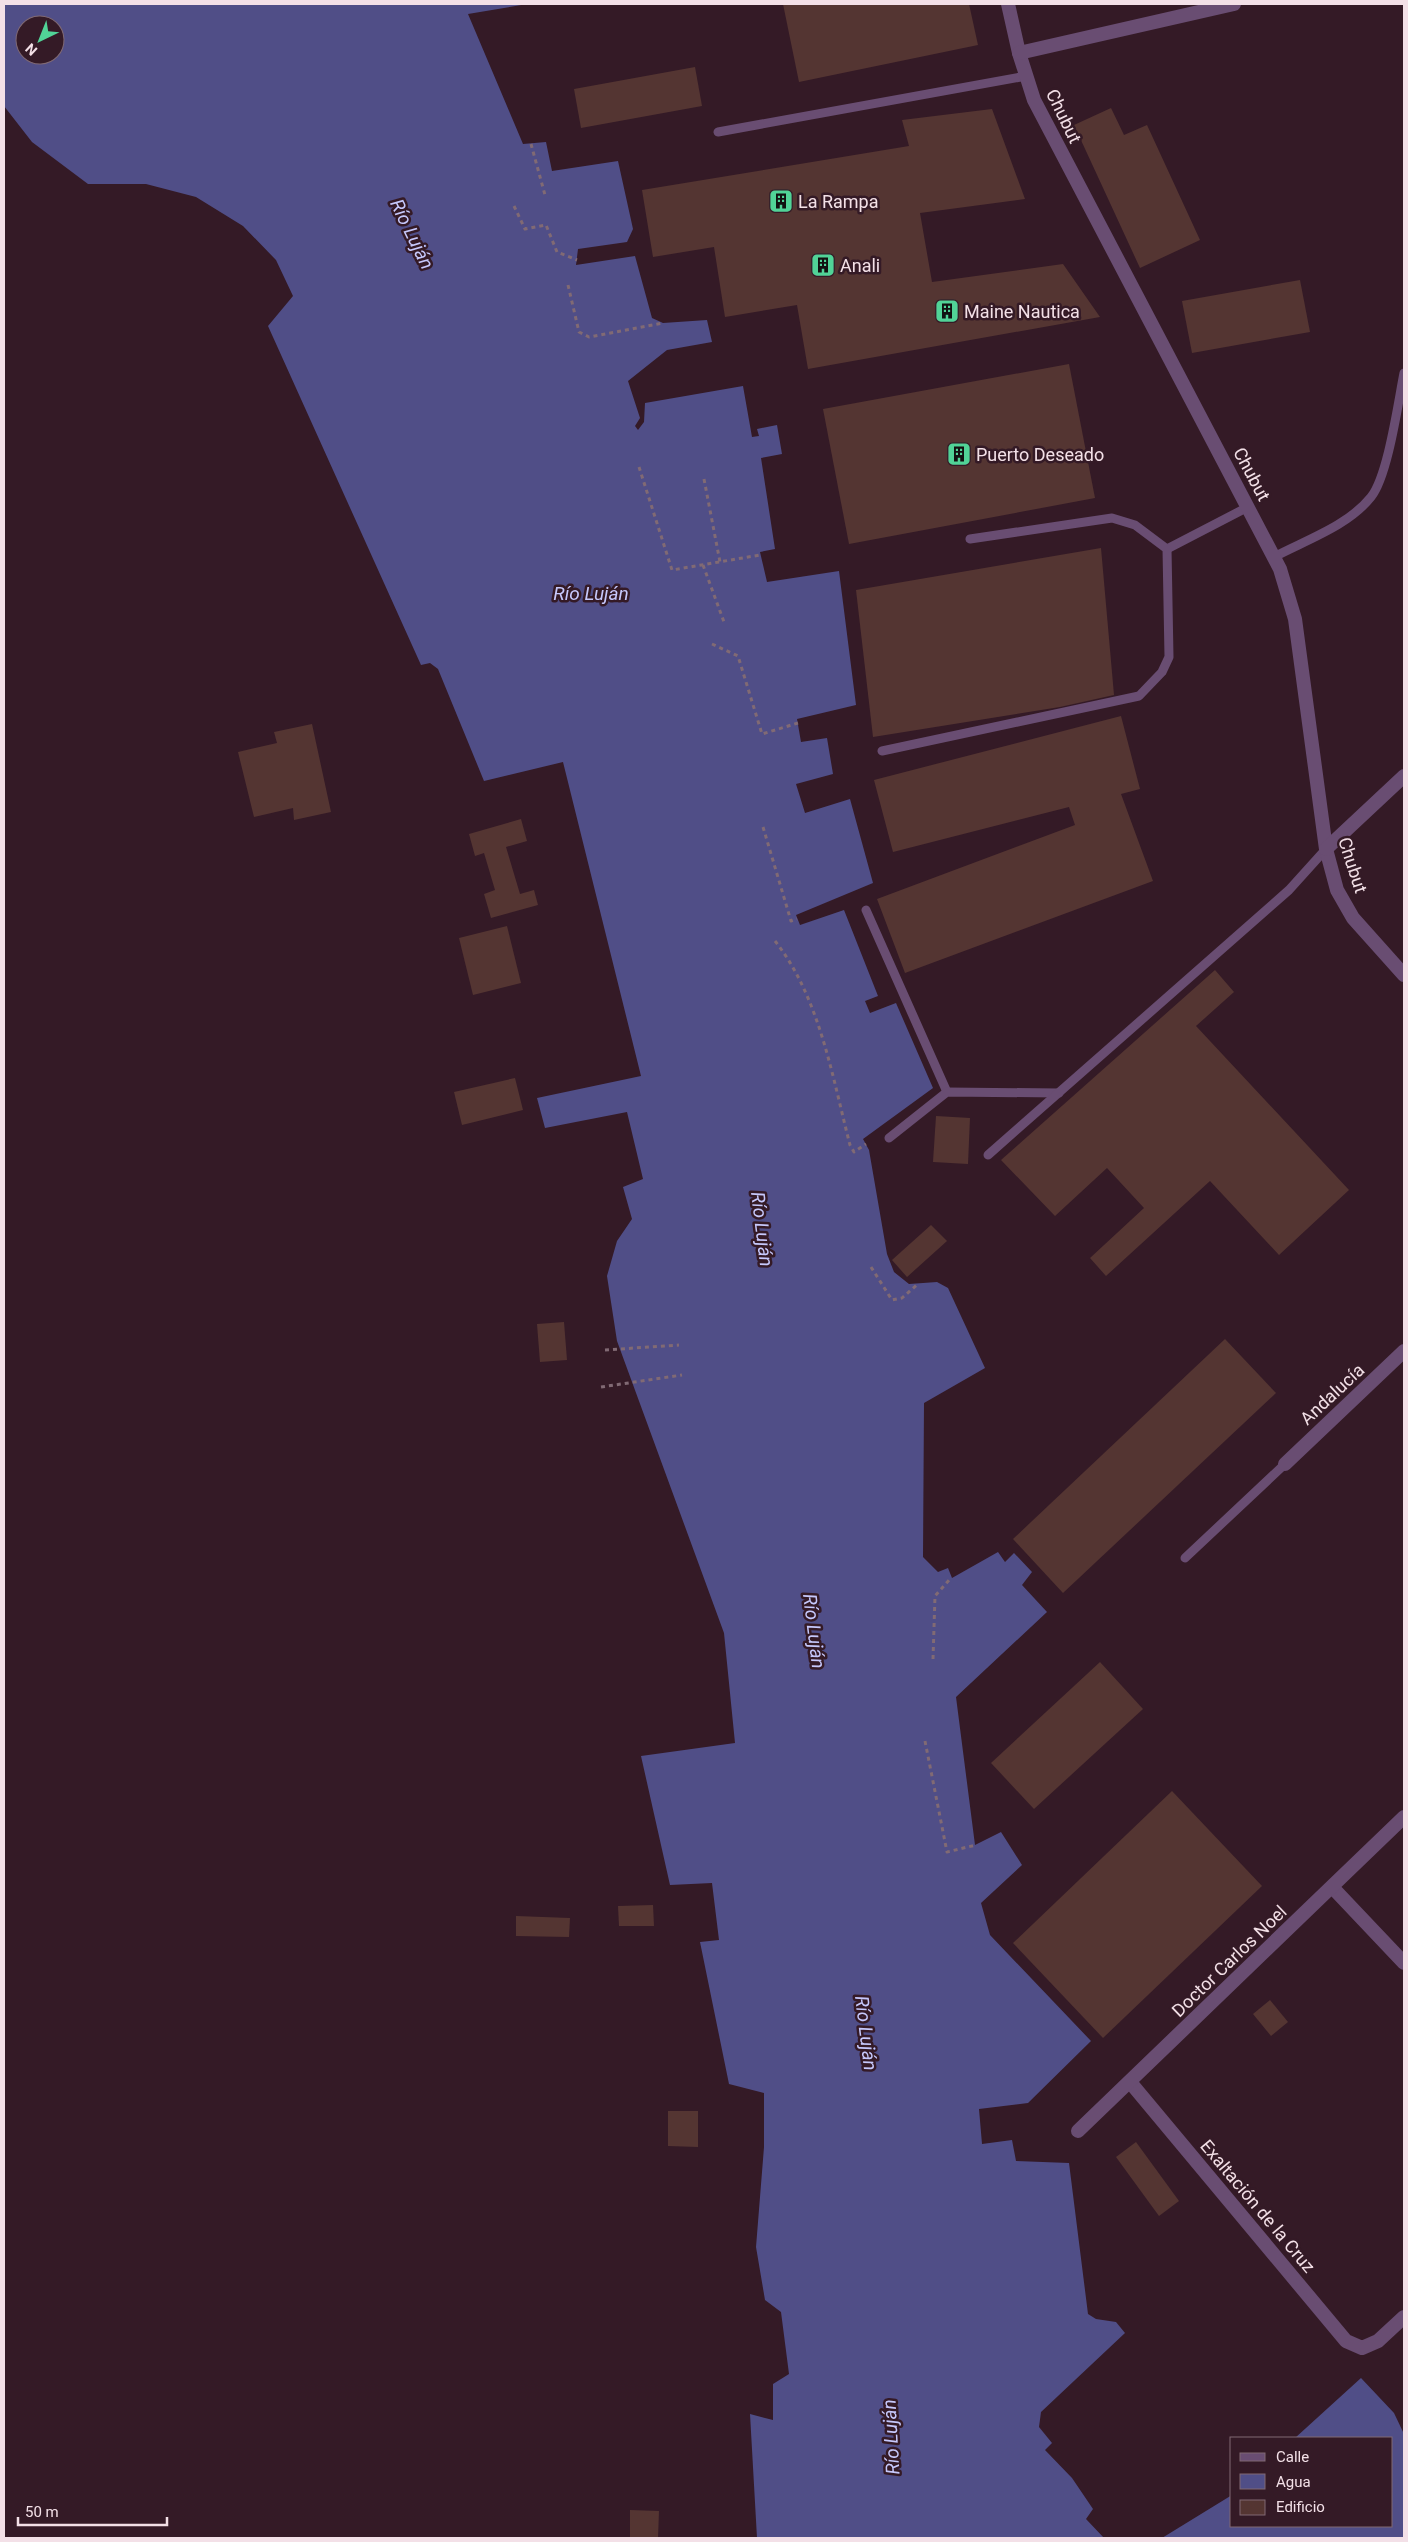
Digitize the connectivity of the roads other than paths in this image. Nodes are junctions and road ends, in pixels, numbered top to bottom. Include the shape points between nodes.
1 (1008, 4) edge
2 (1234, 4) edge
3 (1019, 53) junction
4 (1026, 76) junction
5 (718, 132) dead end
6 (1404, 373) edge
7 (1248, 508) junction
8 (970, 539) dead end
9 (1167, 549) junction
10 (1274, 557) junction
11 (882, 751) dead end
12 (1404, 776) edge
13 (1326, 849) junction
14 (866, 910) dead end
15 (1404, 974) edge
16 (947, 1092) junction
17 (1059, 1093) junction
18 (889, 1138) dead end
19 (988, 1155) dead end
20 (1404, 1351) edge
21 (1286, 1464) joint
22 (1185, 1558) dead end
23 (1404, 1817) edge
24 (1333, 1888) junction
25 (1404, 1963) edge
26 (1130, 2082) junction
27 (1078, 2131) dead end
28 (1404, 2317) edge

1 - 3 street, Chubut
2 - 3 street
3 - 4 street, Chubut
4 - 5 lane
4 - 7 street, Chubut via 1034,100
6 - 10 lane via 1382,479 1371,497 1348,518
7 - 9 lane
7 - 10 street, Chubut
8 - 9 lane via 1112,518 1135,525
9 - 11 lane via 1169,657 1162,672 1139,696
10 - 13 street, Chubut via 1295,619
12 - 13 street
13 - 15 street, Chubut via 1338,890 1353,918
13 - 17 lane via 1288,890
14 - 16 lane
16 - 17 lane
16 - 18 lane
17 - 19 lane
20 - 21 street, Andalucía
21 - 22 lane
23 - 24 street, Doctor Carlos Noel
24 - 25 street
24 - 26 street, Doctor Carlos Noel
26 - 27 street, Doctor Carlos Noel
26 - 28 street, Exaltación de la Cruz via 1346,2341 1362,2348 1378,2341

